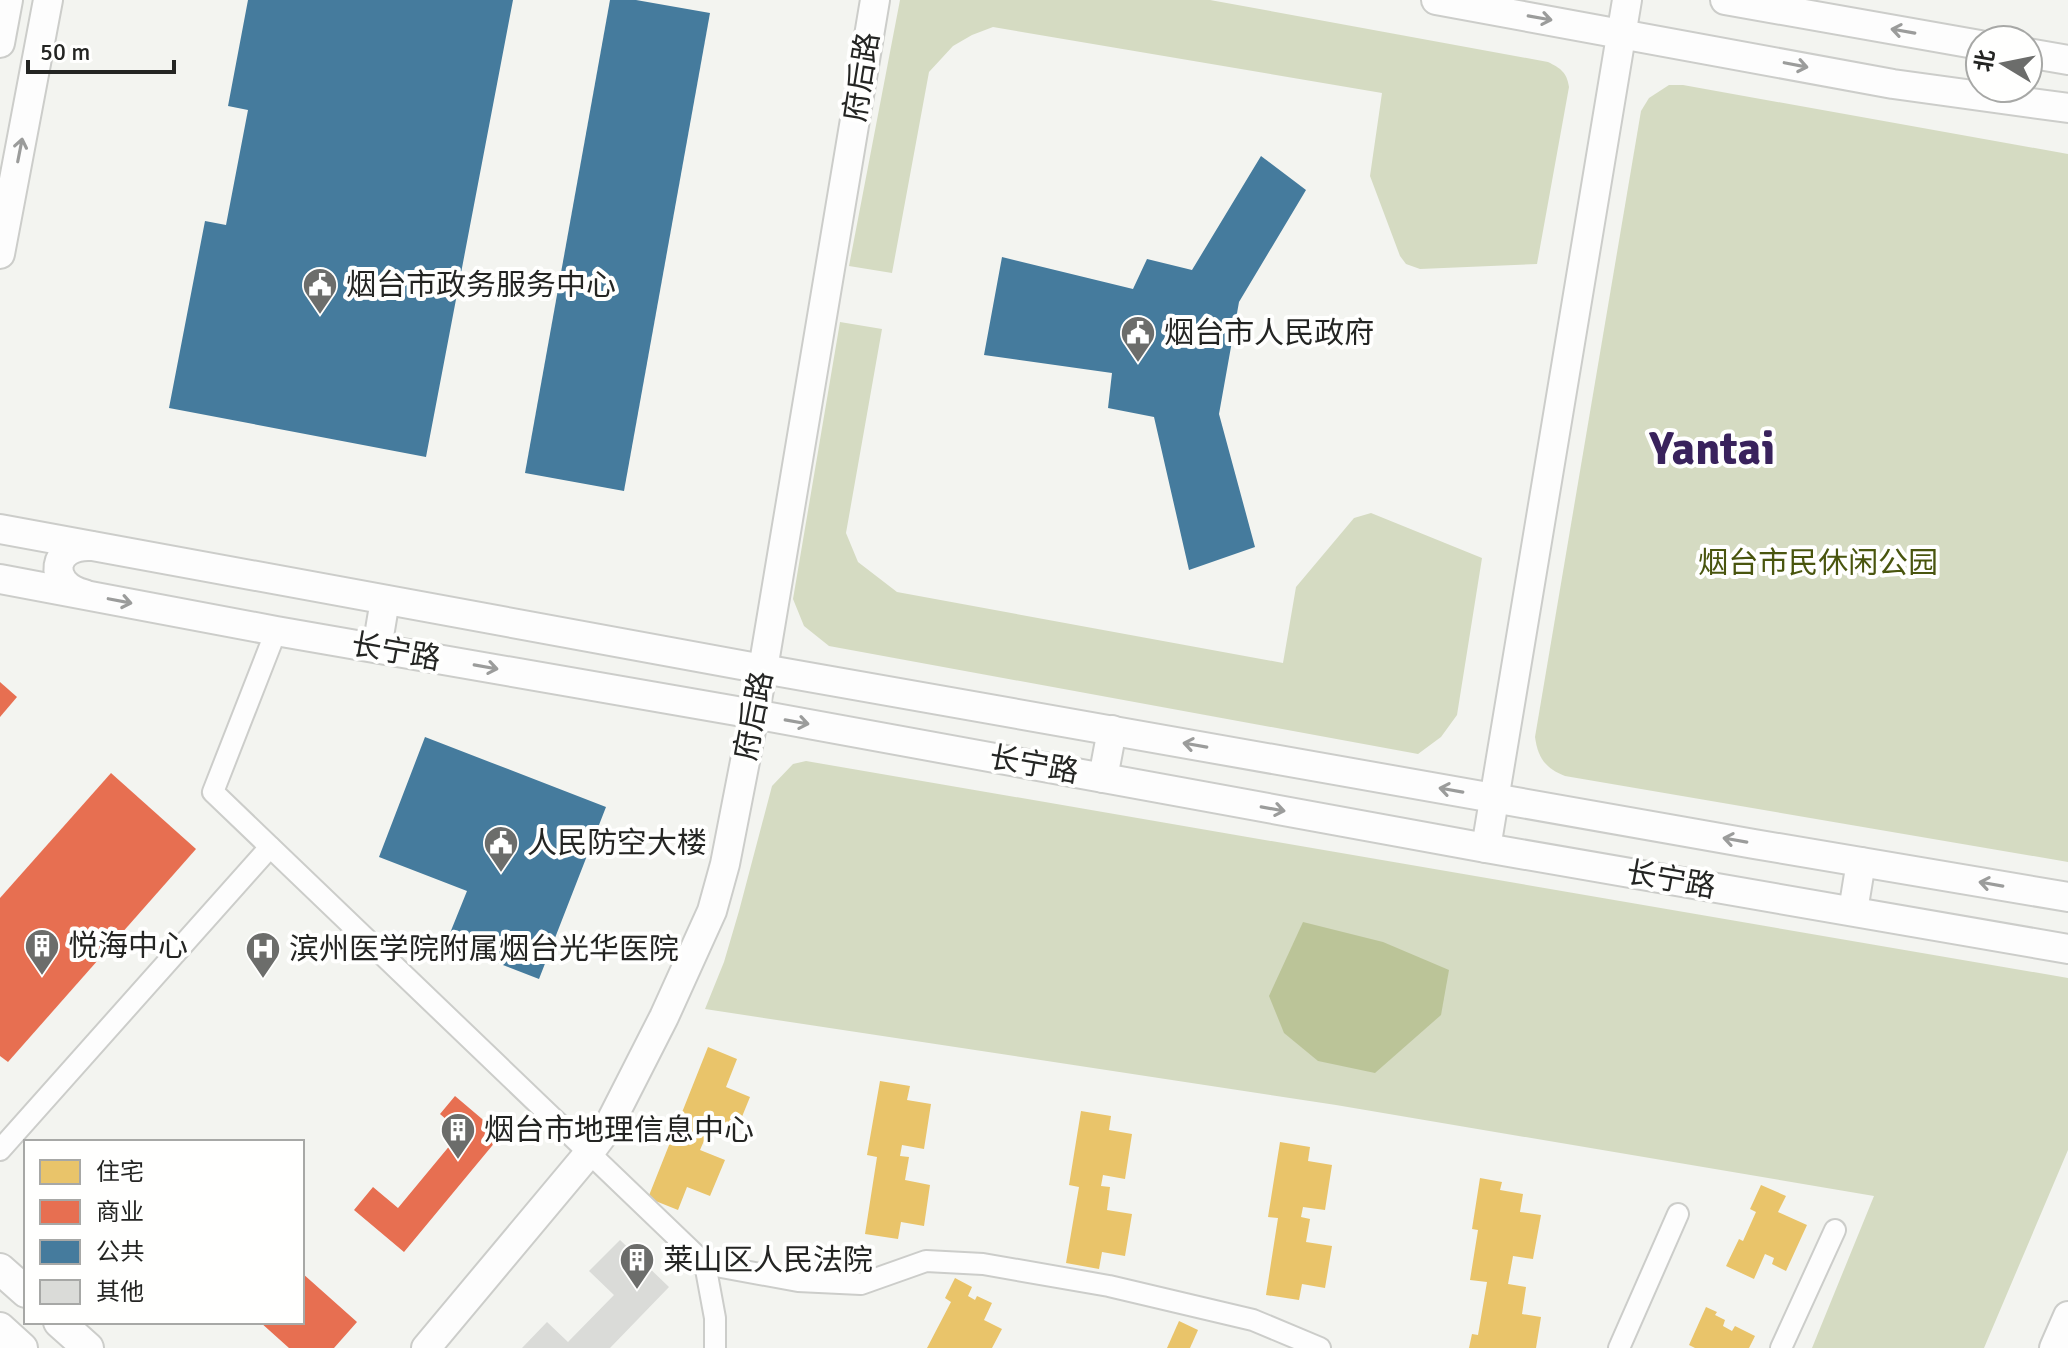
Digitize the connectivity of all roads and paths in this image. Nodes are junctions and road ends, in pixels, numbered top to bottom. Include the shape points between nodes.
1 (8, 0) edge
2 (48, 0) edge
3 (875, 0) edge
4 (1436, 0) edge
5 (1627, 0) edge
6 (1725, 0) edge
7 (1621, 33) junction
8 (1964, 42) edge
9 (0, 43) edge
10 (2044, 56) edge
11 (2068, 60) edge
12 (2068, 108) edge
13 (0, 254) edge
14 (0, 508) edge
15 (0, 529) edge
16 (47, 538) junction
17 (92, 546) junction
18 (5, 582) edge
19 (86, 595) junction
20 (385, 600) junction
21 (276, 631) junction
22 (377, 648) junction
23 (763, 669) junction
24 (754, 714) junction
25 (1112, 730) junction
26 (1103, 778) junction
27 (1494, 798) junction
28 (270, 847) junction
29 (1486, 848) junction
30 (1861, 862) junction
31 (2068, 897) edge
32 (1853, 911) junction
33 (2068, 949) edge
34 (0, 1150) edge
35 (589, 1153) junction
36 (1678, 1214) dead end
37 (1835, 1230) dead end
38 (705, 1264) junction
39 (0, 1269) edge
40 (24, 1290) edge
41 (2068, 1316) edge
42 (61, 1324) edge
43 (0, 1328) edge
44 (22, 1348) edge
45 (88, 1348) edge
46 (426, 1348) edge
47 (715, 1348) edge
48 (1320, 1348) edge
49 (1619, 1348) edge
50 (1781, 1348) edge
51 (2054, 1348) edge

1 - 9 street
13 -> 2 street
3 - 23 street, 府后路
4 -> 7 street
5 - 7 street
8 -> 6 street
7 -> 12 street via 1893,84
7 - 27 street
10 - 11 street
14 - 16 street
15 - 16 street, 长宁路
16 - 17 street, 长宁路
17 - 19 street via 68,550 58,572 63,584
17 - 20 street, 长宁路
18 - 19 street, 长宁路
19 -> 21 street, 长宁路
20 - 22 street
20 - 23 street, 长宁路
21 - 22 street, 长宁路
21 - 28 street via 213,792
22 -> 24 street, 长宁路
23 - 24 street, 府后路
23 - 25 street, 长宁路
24 -> 26 street, 长宁路
24 - 35 street, 府后路 via 712,911 664,1017 607,1129
25 - 26 street
27 -> 25 street, 长宁路
26 -> 29 street, 长宁路
27 - 29 street
30 -> 27 street, 长宁路
28 - 34 street
28 - 35 street
29 - 32 street, 长宁路
31 -> 30 street, 长宁路
30 - 32 street
32 - 33 street, 长宁路
35 - 38 street
35 - 46 street, 府后路
36 - 49 street
37 - 50 street
38 - 47 street
38 - 48 street via 798,1281 861,1284 926,1261 983,1264 1109,1286 1253,1320
39 - 40 main road
41 - 51 street
42 - 45 main road
43 - 44 main road

